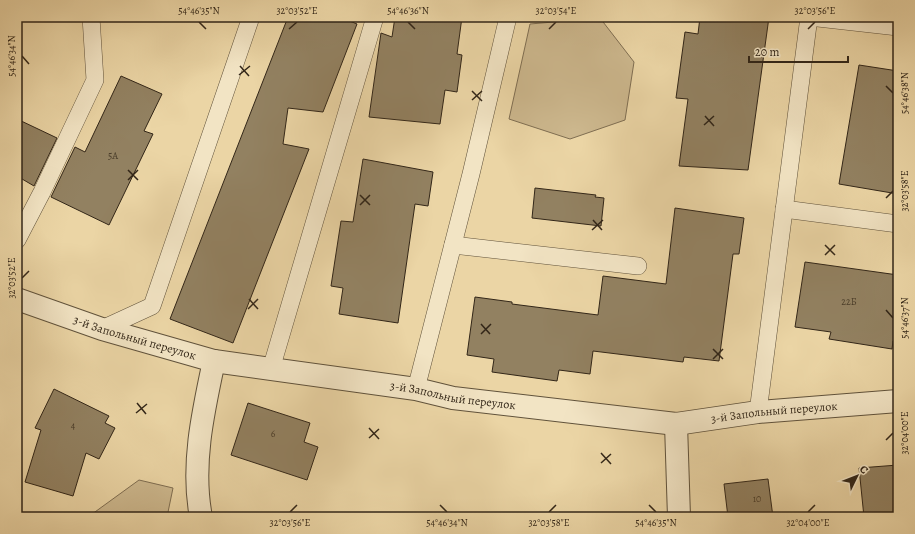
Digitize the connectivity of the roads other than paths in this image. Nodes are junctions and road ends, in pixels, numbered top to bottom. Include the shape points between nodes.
1 (91, 17) edge
2 (251, 17) edge
3 (375, 17) edge
4 (508, 17) edge
5 (809, 17) edge
6 (898, 27) edge
7 (784, 209) junction
8 (898, 224) edge
9 (17, 240) edge
10 (453, 245) junction
11 (638, 266) dead end
12 (17, 298) edge
13 (102, 329) junction
14 (214, 361) junction
15 (271, 369) junction
16 (416, 389) junction
17 (898, 401) edge
18 (758, 412) junction
19 (676, 424) junction
20 (201, 517) edge
21 (680, 517) edge

1 - 9 lane via 95,80
2 - 13 lane via 152,306
3 - 15 lane
4 - 10 lane
5 - 6 lane
5 - 7 lane
7 - 8 lane
7 - 18 lane
10 - 11 lane
10 - 16 lane
12 - 13 street, 3-й Запольный переулок
13 - 14 street, 3-й Запольный переулок
14 - 15 street, 3-й Запольный переулок
14 - 20 street via 201,421 198,497
15 - 16 street, 3-й Запольный переулок
16 - 19 street, 3-й Запольный переулок via 453,398
17 - 18 street, 3-й Запольный переулок
18 - 19 street, 3-й Запольный переулок
19 - 21 street

